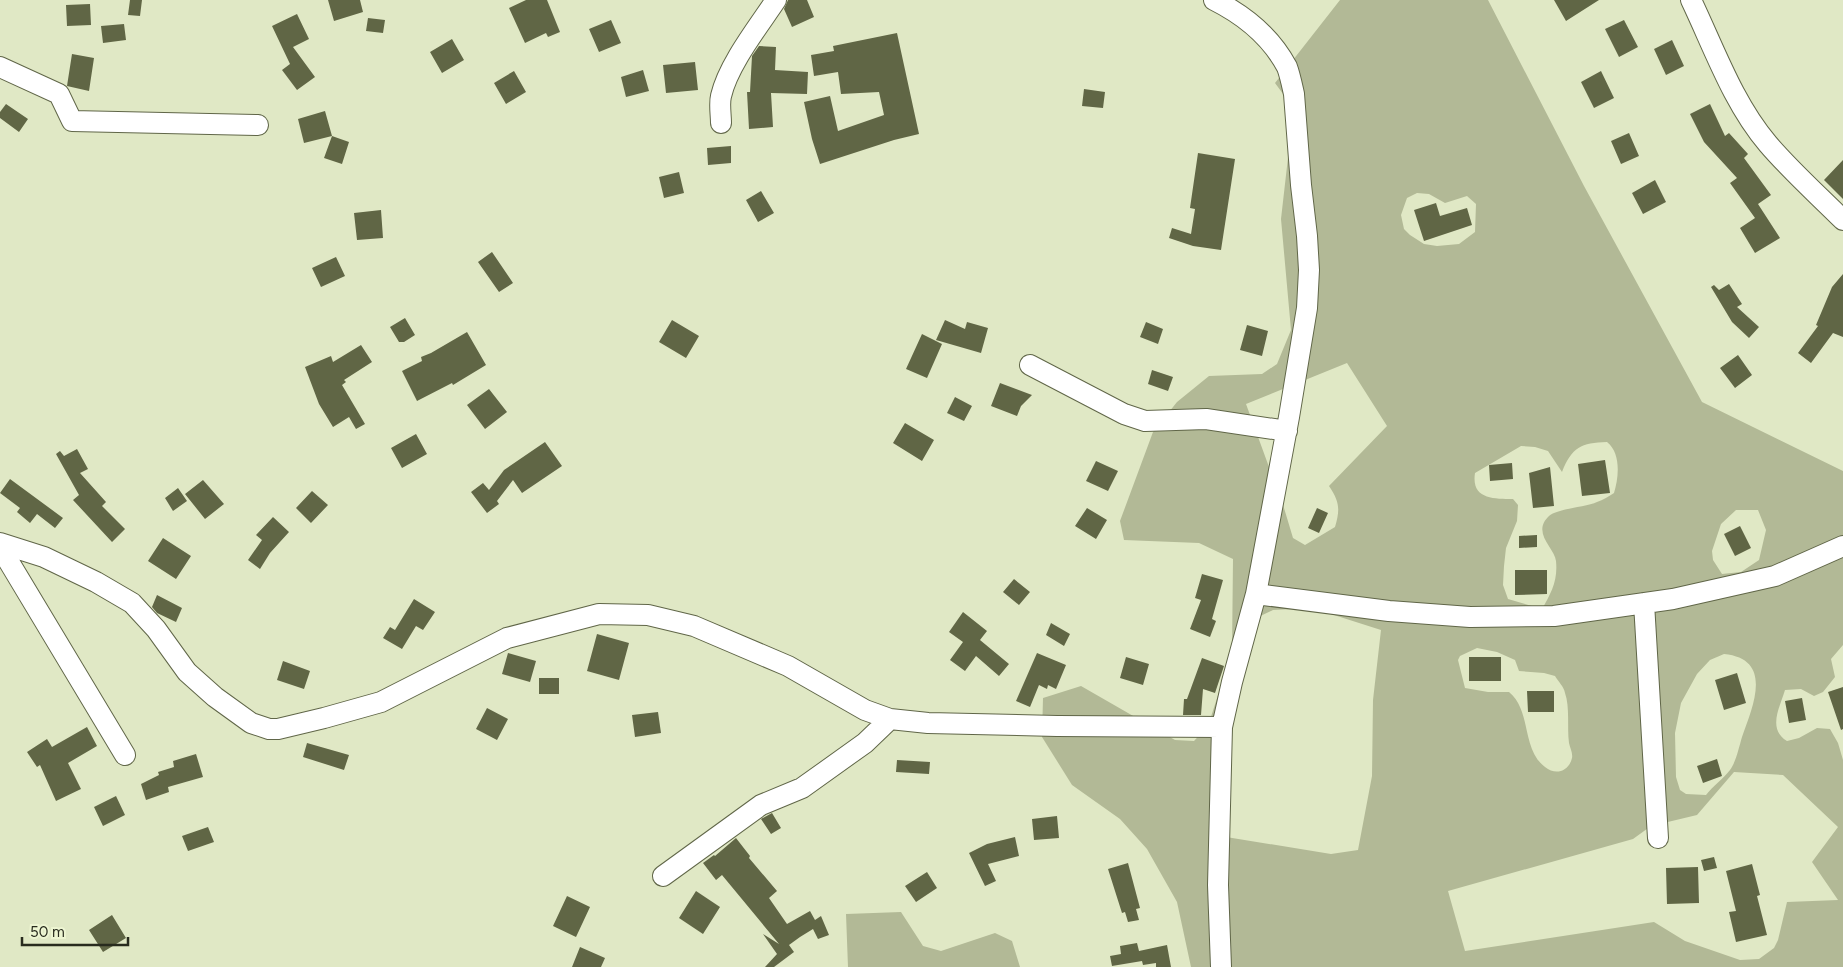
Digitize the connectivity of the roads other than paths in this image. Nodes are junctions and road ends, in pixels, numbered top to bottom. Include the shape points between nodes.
1 (776, 0) edge
2 (1214, 0) edge
3 (1691, 0) edge
4 (0, 67) edge
5 (721, 123) dead end
6 (258, 125) dead end
7 (1843, 220) edge
8 (1030, 365) dead end
9 (1287, 431) junction
10 (0, 542) edge
11 (1843, 546) edge
12 (0, 547) edge
13 (1256, 594) junction
14 (1644, 603) junction
15 (890, 719) junction
16 (1222, 727) junction
17 (125, 755) dead end
18 (1658, 838) dead end
19 (662, 876) dead end
20 (1221, 967) edge

1 - 5 street via 724,86 720,98
2 - 9 street via 1236,11 1272,43 1287,69 1294,94 1309,270 1307,308
3 - 7 street via 1736,95 1758,130
4 - 6 street via 59,94 72,121
8 - 9 street via 1124,414 1145,421 1206,419
9 - 13 street
10 - 15 street via 44,557 132,603 156,629 187,672 251,723 269,729 288,727 381,702 507,638 599,614 648,614 694,626 788,666 865,710
11 - 14 street via 1775,576
12 - 17 street
13 - 14 street via 1389,611 1470,617 1554,616
13 - 16 street
14 - 18 street
15 - 16 street via 938,724
15 - 19 street via 865,743 802,788 761,805
16 - 20 street via 1218,885

